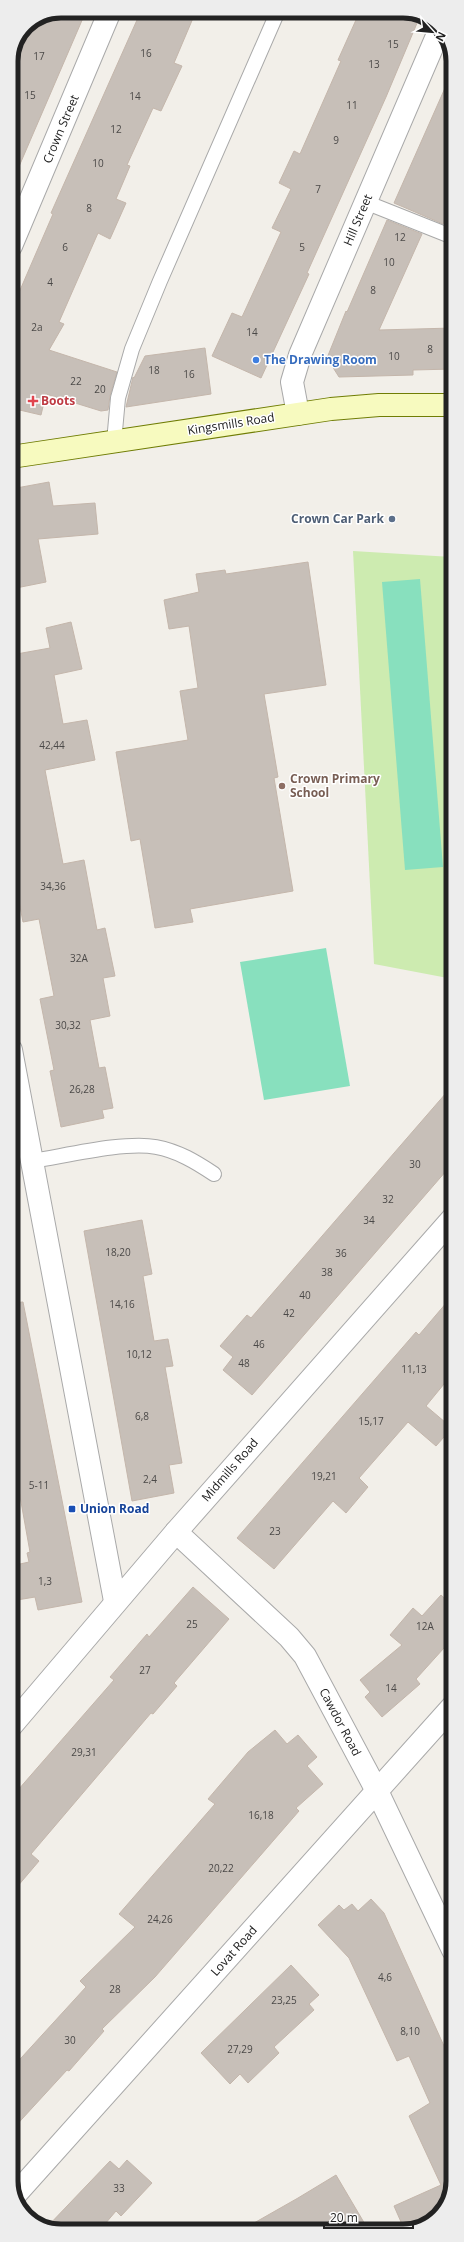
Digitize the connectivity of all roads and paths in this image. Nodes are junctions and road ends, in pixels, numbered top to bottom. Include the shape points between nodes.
1 (107, 18) edge
2 (275, 18) edge
3 (437, 35) edge
4 (366, 202) junction
5 (18, 229) edge
6 (446, 234) edge
7 (446, 406) edge
8 (298, 414) junction
9 (114, 442) junction
10 (18, 456) edge
11 (18, 1087) edge
12 (32, 1161) junction
13 (214, 1174) dead end
14 (446, 1226) edge
15 (176, 1532) junction
16 (115, 1601) junction
17 (446, 1714) edge
18 (18, 1718) edge
19 (377, 1791) junction
20 (446, 1935) edge
21 (19, 2191) edge

1 - 5 street, Crown Street
2 - 9 lane via 132,349 118,398
3 - 4 street, Hill Street
4 - 6 lane
4 - 8 street, Hill Street via 300,355 292,382
7 - 8 street, Kingsmills Road via 379,405
8 - 9 street, Kingsmills Road
9 - 10 street, Kingsmills Road
11 - 12 street
12 - 13 lane via 139,1145 169,1150 196,1162
12 - 16 street
14 - 15 street, Midmills Road
15 - 16 street, Midmills Road
15 - 19 street, Cawdor Road via 289,1637 305,1656
16 - 18 street, Midmills Road
17 - 19 street, Lovat Road
19 - 20 street, Cawdor Road
19 - 21 street, Lovat Road

